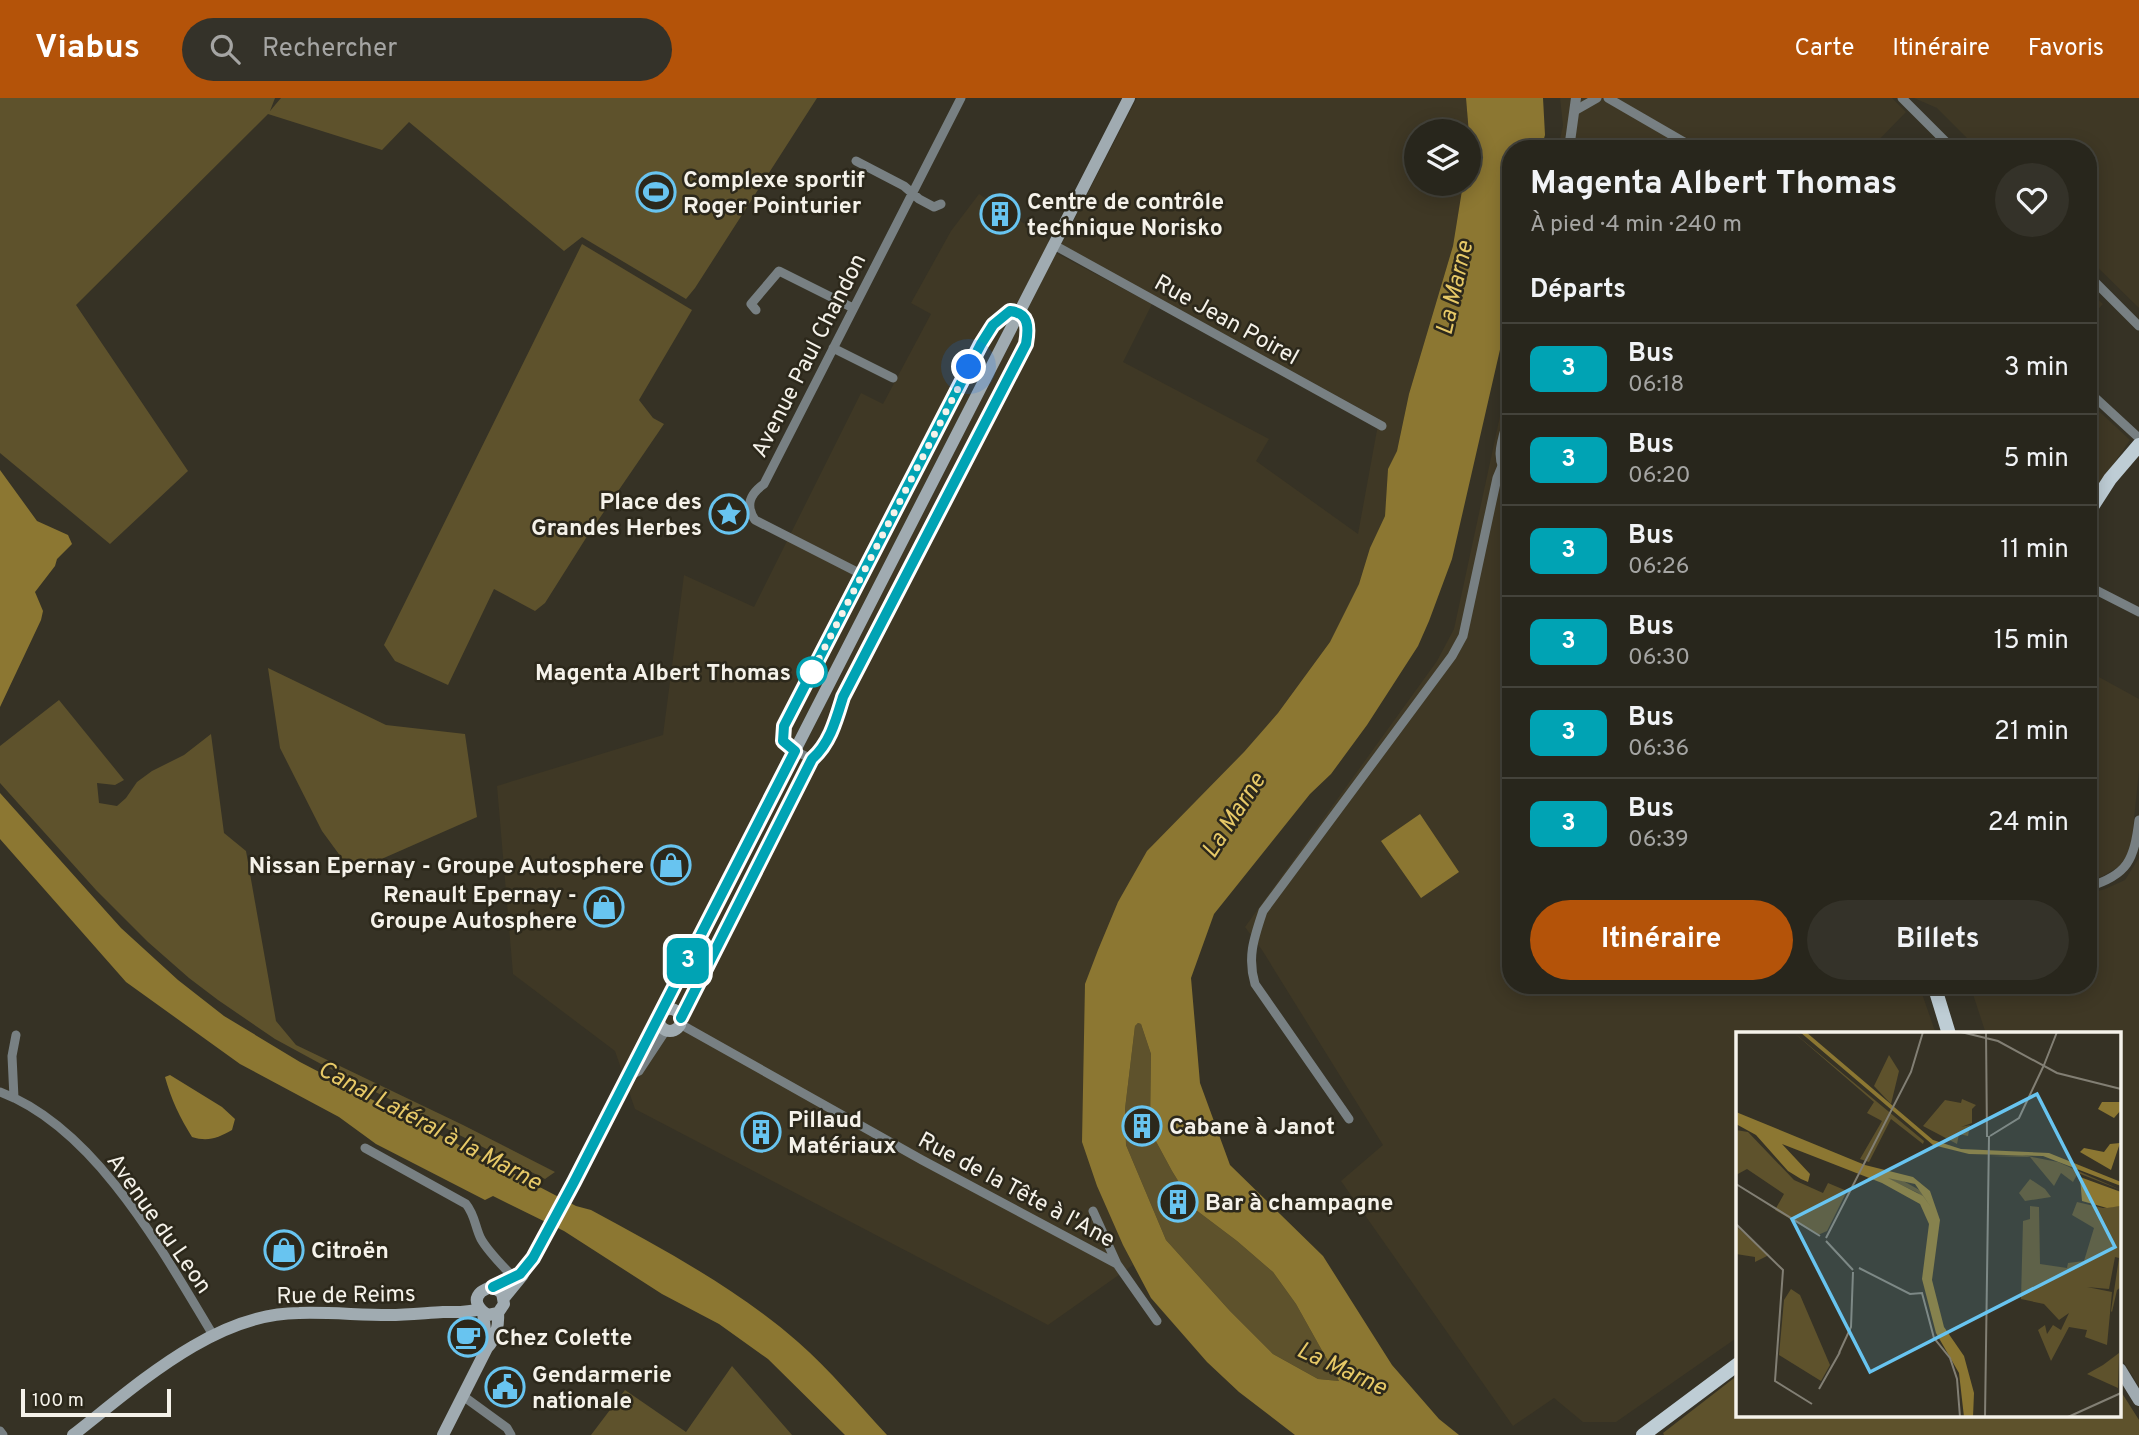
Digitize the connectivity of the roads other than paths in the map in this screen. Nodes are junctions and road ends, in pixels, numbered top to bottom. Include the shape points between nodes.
1 (961, 98) edge
2 (1129, 98) edge
3 (1597, 98) edge
4 (1608, 98) edge
5 (1902, 98) edge
6 (1576, 104) edge
7 (1570, 140) edge
8 (1680, 140) edge
9 (1944, 140) edge
10 (856, 161) dead end
11 (912, 192) junction
12 (942, 204) dead end
13 (1054, 245) junction
14 (2097, 284) edge
15 (853, 309) junction
16 (756, 310) dead end
17 (1019, 312) junction
18 (2139, 326) edge
19 (833, 348) junction
20 (893, 378) dead end
21 (2097, 399) edge
22 (1382, 426) dead end
23 (2139, 438) edge
24 (2139, 445) edge
25 (1502, 474) edge
26 (2097, 499) edge
27 (863, 575) junction
28 (2097, 591) edge
29 (2139, 612) edge
30 (795, 751) junction
31 (812, 759) junction
32 (2139, 820) edge
33 (2097, 884) edge
34 (1937, 994) edge
35 (665, 1013) junction
36 (680, 1021) junction
37 (666, 1030) junction
38 (1949, 1032) edge
39 (16, 1035) dead end
40 (628, 1077) junction
41 (0, 1092) edge
42 (14, 1098) junction
43 (1349, 1119) dead end
44 (365, 1148) dead end
45 (1093, 1211) dead end
46 (530, 1263) junction
47 (1117, 1264) junction
48 (514, 1278) junction
49 (493, 1287) junction
50 (478, 1294) junction
51 (504, 1298) junction
52 (481, 1311) junction
53 (445, 1312) junction
54 (498, 1313) junction
55 (1157, 1321) dead end
56 (213, 1335) junction
57 (487, 1348) junction
58 (1736, 1365) edge
59 (2122, 1372) edge
60 (463, 1396) junction
61 (2139, 1400) edge
62 (73, 1435) edge
63 (443, 1435) edge
64 (511, 1435) edge
65 (1643, 1435) edge

1 - 11 street, Avenue Paul Chandon
2 - 13 main road
3 - 6 street
4 - 8 street
5 - 9 street
6 - 7 street
10 - 11 street
11 - 12 street via 934,207
11 - 15 street, Avenue Paul Chandon
13 - 17 main road
13 - 22 street, Rue Jean Poirel
14 - 18 street
15 - 16 street via 779,271 751,304
15 - 19 street, Avenue Paul Chandon
17 - 27 street via 1010,311 987,334
17 - 30 main road
17 - 31 street via 1029,329 1026,344 843,697 822,750
19 - 20 street
19 - 27 street, Avenue Paul Chandon via 749,507 755,520
21 - 23 street
24 - 26 main road
25 - 43 street via 1497,478 1463,636 1263,912 1256,934 1249,964 1255,984
27 - 30 street via 784,726 783,741
28 - 29 street
30 - 31 street
30 - 35 main road
31 - 36 street
32 - 33 street via 2136,845 2127,865
34 - 38 main road
35 - 36 main road
35 - 37 main road via 659,1024
35 - 40 main road
36 - 37 main road via 674,1030
36 - 47 street, Rue de la Tête à l'Ane via 922,1160
37 - 40 street via 639,1071
39 - 42 street
40 - 46 main road
41 - 42 street, Avenue du Leon
42 - 56 street, Avenue du Leon via 89,1154 174,1270
44 - 48 street via 466,1204 485,1245
45 - 47 street
46 - 48 main road
46 - 51 main road
47 - 55 street
48 - 49 main road
49 - 50 main road
49 - 51 main road
50 - 52 main road
50 - 53 main road, Rue de Reims
51 - 54 main road
52 - 53 main road, Rue de Reims
52 - 54 main road
52 - 57 main road
53 - 56 main road, Rue de Reims via 296,1312
54 - 57 main road
56 - 62 main road, Rue de Reims via 182,1352
57 - 60 main road
58 - 65 main road
59 - 61 main road
60 - 63 main road
60 - 64 street via 508,1428

